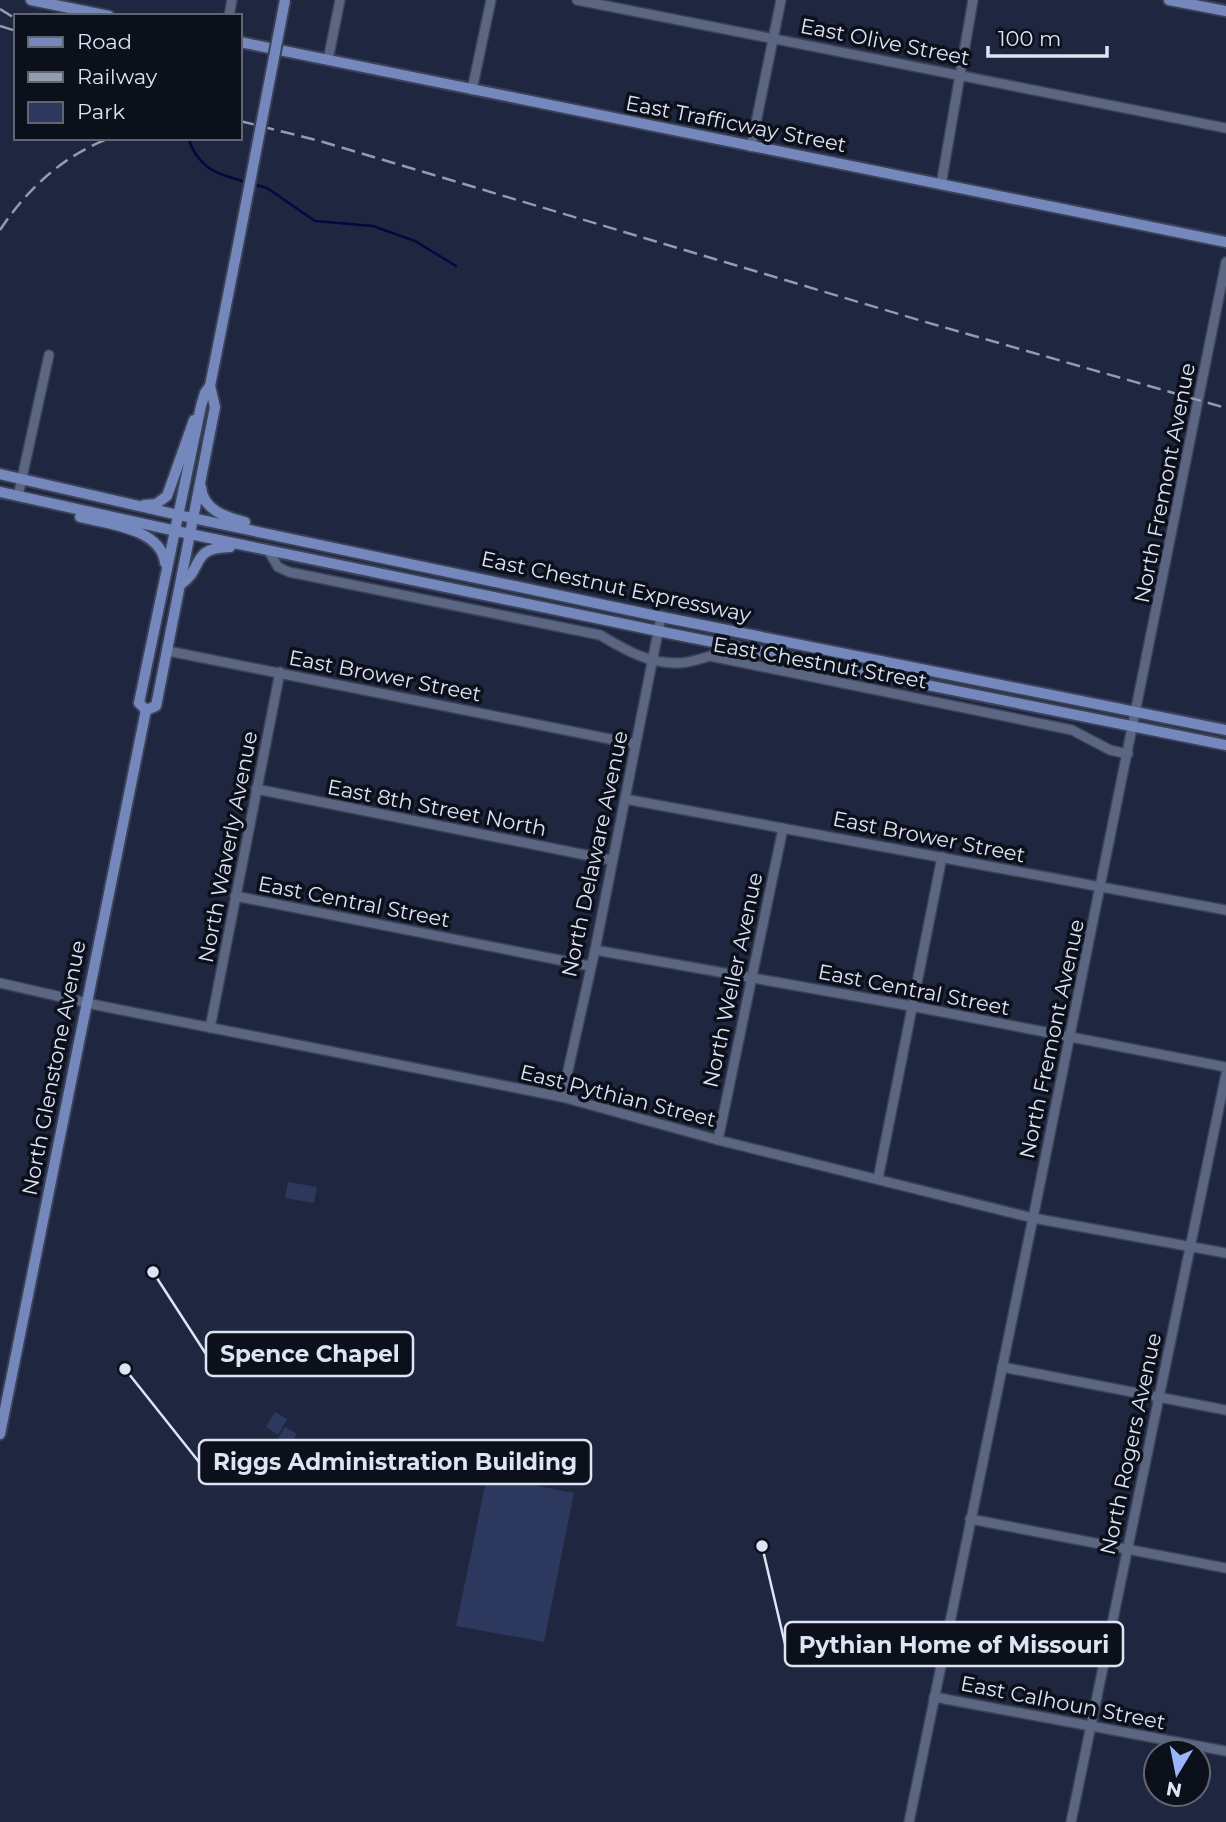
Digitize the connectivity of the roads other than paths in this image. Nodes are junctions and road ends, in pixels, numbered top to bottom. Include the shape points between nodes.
1 (31, 0) edge
2 (285, 0) edge
3 (340, 0) edge
4 (491, 0) edge
5 (577, 0) edge
6 (781, 0) edge
7 (973, 0) edge
8 (1169, 0) edge
9 (1226, 11) edge
10 (99, 14) edge
11 (773, 38) junction
12 (242, 43) edge
13 (328, 60) junction
14 (961, 75) junction
15 (472, 90) junction
16 (1226, 128) edge
17 (751, 147) junction
18 (940, 185) junction
19 (1226, 242) edge
20 (1226, 262) edge
21 (49, 355) dead end
22 (210, 386) junction
23 (201, 406) junction
24 (0, 474) edge
25 (201, 478) junction
26 (22, 479) junction
27 (0, 492) edge
28 (18, 496) junction
29 (138, 506) junction
30 (178, 515) junction
31 (194, 518) junction
32 (174, 530) junction
33 (190, 534) junction
34 (251, 547) junction
35 (268, 550) junction
36 (365, 554) junction
37 (166, 570) junction
38 (181, 584) junction
39 (661, 617) junction
40 (658, 631) junction
41 (168, 651) junction
42 (653, 659) junction
43 (280, 672) junction
44 (146, 710) junction
45 (1136, 714) junction
46 (1133, 727) junction
47 (1226, 730) edge
48 (635, 744) junction
49 (1226, 745) edge
50 (1128, 754) junction
51 (257, 789) junction
52 (625, 799) junction
53 (783, 828) junction
54 (942, 857) junction
55 (611, 860) junction
56 (1102, 888) junction
57 (235, 896) junction
58 (1226, 910) edge
59 (595, 950) junction
60 (590, 966) junction
61 (750, 977) junction
62 (0, 983) edge
63 (87, 1003) junction
64 (911, 1006) junction
65 (210, 1028) junction
66 (1069, 1038) junction
67 (1226, 1066) edge
68 (1226, 1074) edge
69 (562, 1097) junction
70 (718, 1139) junction
71 (878, 1179) junction
72 (1033, 1218) junction
73 (1189, 1247) junction
74 (1226, 1253) edge
75 (1002, 1367) junction
76 (1158, 1398) junction
77 (1226, 1410) edge
78 (0, 1434) edge
79 (970, 1519) junction
80 (1127, 1549) junction
81 (1226, 1567) edge
82 (934, 1697) junction
83 (1091, 1726) junction
84 (1226, 1751) edge
85 (909, 1822) edge
86 (1071, 1822) edge

1 - 10 main road
2 - 22 main road, North Glenstone Avenue, bridge
3 - 13 street
4 - 15 street
5 - 11 street, East Olive Street
6 - 11 street
7 - 14 street
8 - 9 main road
11 - 14 street, East Olive Street
11 - 17 street
12 - 13 main road, East Trafficway Street
13 - 15 main road, East Trafficway Street
14 - 16 street, East Olive Street
14 - 18 street
15 - 17 main road, East Trafficway Street
17 - 18 main road, East Trafficway Street
18 - 19 main road, East Trafficway Street
20 - 45 street, North Fremont Avenue
21 - 26 street
22 - 23 main road, North Glenstone Avenue
22 - 25 main road, North Glenstone Avenue via 215,407
23 - 29 main road via 167,496 156,504
23 - 30 main road, North Glenstone Avenue
24 - 26 main road, East Chestnut Expressway
25 - 31 main road, North Glenstone Avenue
25 - 36 main road via 204,500 220,515 343,544
26 - 28 street
26 - 29 main road, East Chestnut Expressway
27 - 28 main road, East Chestnut Expressway
28 - 32 main road, East Chestnut Expressway
28 - 37 main road via 35,505 141,534 162,551
29 - 30 main road, East Chestnut Expressway
30 - 31 main road, East Chestnut Expressway
30 - 32 main road, North Glenstone Avenue
31 - 33 main road, North Glenstone Avenue
31 - 36 main road, East Chestnut Expressway
32 - 33 main road, East Chestnut Expressway
32 - 37 main road, North Glenstone Avenue
33 - 34 main road, East Chestnut Expressway
33 - 38 main road, North Glenstone Avenue
34 - 35 main road, East Chestnut Expressway
34 - 38 main road via 211,548
35 - 40 main road, East Chestnut Expressway
35 - 42 street, East Chestnut Street via 278,567 289,572 600,635 631,654
36 - 39 main road, East Chestnut Expressway
37 - 44 main road, North Glenstone Avenue via 139,703
38 - 41 main road, North Glenstone Avenue
39 - 40 street, North Delaware Avenue
39 - 45 main road, East Chestnut Expressway
40 - 42 street, North Delaware Avenue
40 - 46 main road, East Chestnut Expressway
41 - 43 street, East Brower Street
41 - 44 main road, North Glenstone Avenue via 156,706
42 - 48 street, North Delaware Avenue
42 - 50 street, East Chestnut Street via 678,664 710,656 1072,730
43 - 48 street, East Brower Street
43 - 51 street, North Waverly Avenue
44 - 63 main road, North Glenstone Avenue
45 - 46 street, North Fremont Avenue
45 - 47 main road, East Chestnut Expressway
46 - 49 main road, East Chestnut Expressway
46 - 50 street, North Fremont Avenue
48 - 52 street, North Delaware Avenue
50 - 56 street, North Fremont Avenue
51 - 55 street, East 8th Street North
51 - 57 street, North Waverly Avenue
52 - 53 street, East Brower Street
52 - 55 street, North Delaware Avenue
53 - 54 street, East Brower Street
53 - 61 street, North Weller Avenue
54 - 56 street, East Brower Street
54 - 64 street
55 - 59 street, North Delaware Avenue
56 - 58 street, East Brower Street
56 - 66 street, North Fremont Avenue
57 - 60 street, East Central Street
57 - 65 street, North Waverly Avenue
59 - 60 street, North Delaware Avenue
59 - 61 street, East Central Street
60 - 69 street, North Delaware Avenue
61 - 64 street, East Central Street
61 - 70 street, North Weller Avenue
62 - 63 street, East Pythian Street
63 - 65 street, East Pythian Street
63 - 78 main road, North Glenstone Avenue
64 - 66 street, East Central Street
64 - 71 street
65 - 69 street, East Pythian Street
66 - 67 street, East Central Street
66 - 72 street, North Fremont Avenue
68 - 73 street, North Rogers Avenue
69 - 70 street, East Pythian Street
70 - 71 street, East Pythian Street
71 - 72 street, East Pythian Street
72 - 73 street, East Pythian Street
72 - 75 street, North Fremont Avenue
73 - 74 street, East Pythian Street
73 - 76 street, North Rogers Avenue
75 - 76 street
75 - 79 street, North Fremont Avenue
76 - 77 street
76 - 80 street, North Rogers Avenue
79 - 80 street
79 - 82 street, North Fremont Avenue
80 - 81 street
80 - 83 street, North Rogers Avenue
82 - 83 street, East Calhoun Street
82 - 85 street, North Fremont Avenue
83 - 84 street, East Calhoun Street
83 - 86 street, North Rogers Avenue

